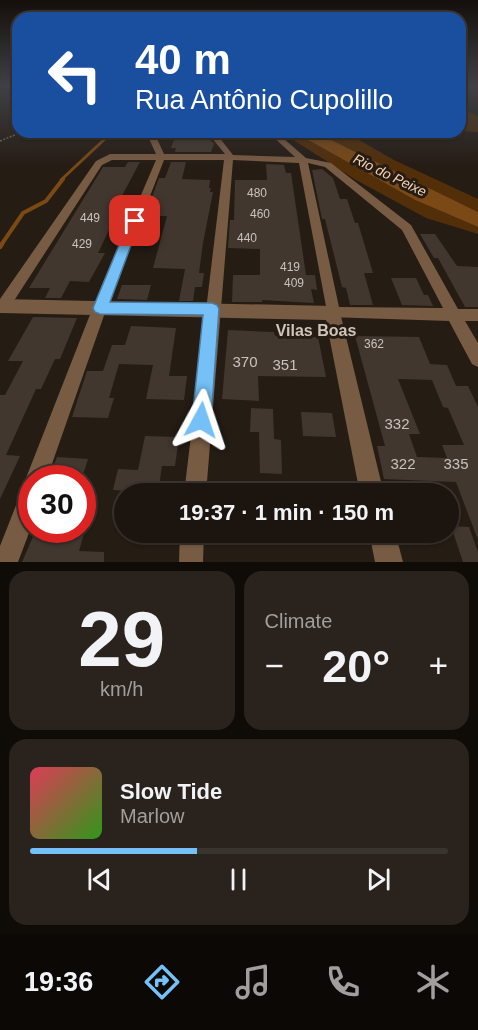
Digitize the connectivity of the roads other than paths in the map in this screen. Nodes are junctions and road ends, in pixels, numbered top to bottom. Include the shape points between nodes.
1 (153, 138) edge
2 (216, 138) edge
3 (279, 138) edge
4 (161, 157) junction
5 (229, 157) junction
6 (303, 160) junction
7 (2, 306) edge
8 (100, 308) junction
9 (212, 309) junction
10 (333, 313) junction
11 (453, 315) junction
12 (478, 315) edge
13 (478, 359) edge
14 (42, 465) edge
15 (196, 483) edge
16 (370, 483) edge
17 (18, 531) edge
18 (192, 543) edge
19 (385, 543) edge
20 (6, 562) edge
21 (191, 562) edge
22 (389, 562) edge

1 - 4 street
2 - 5 street
3 - 6 street
4 - 5 street
4 - 7 street via 110,157 99,163
4 - 8 street
5 - 6 street
5 - 9 street
6 - 10 street
6 - 11 street via 328,165 407,228
7 - 8 street
8 - 9 street
8 - 14 street
9 - 10 street
9 - 15 street
10 - 11 street
10 - 16 street
11 - 12 street
11 - 13 street
17 - 20 street
18 - 21 street
19 - 22 street

